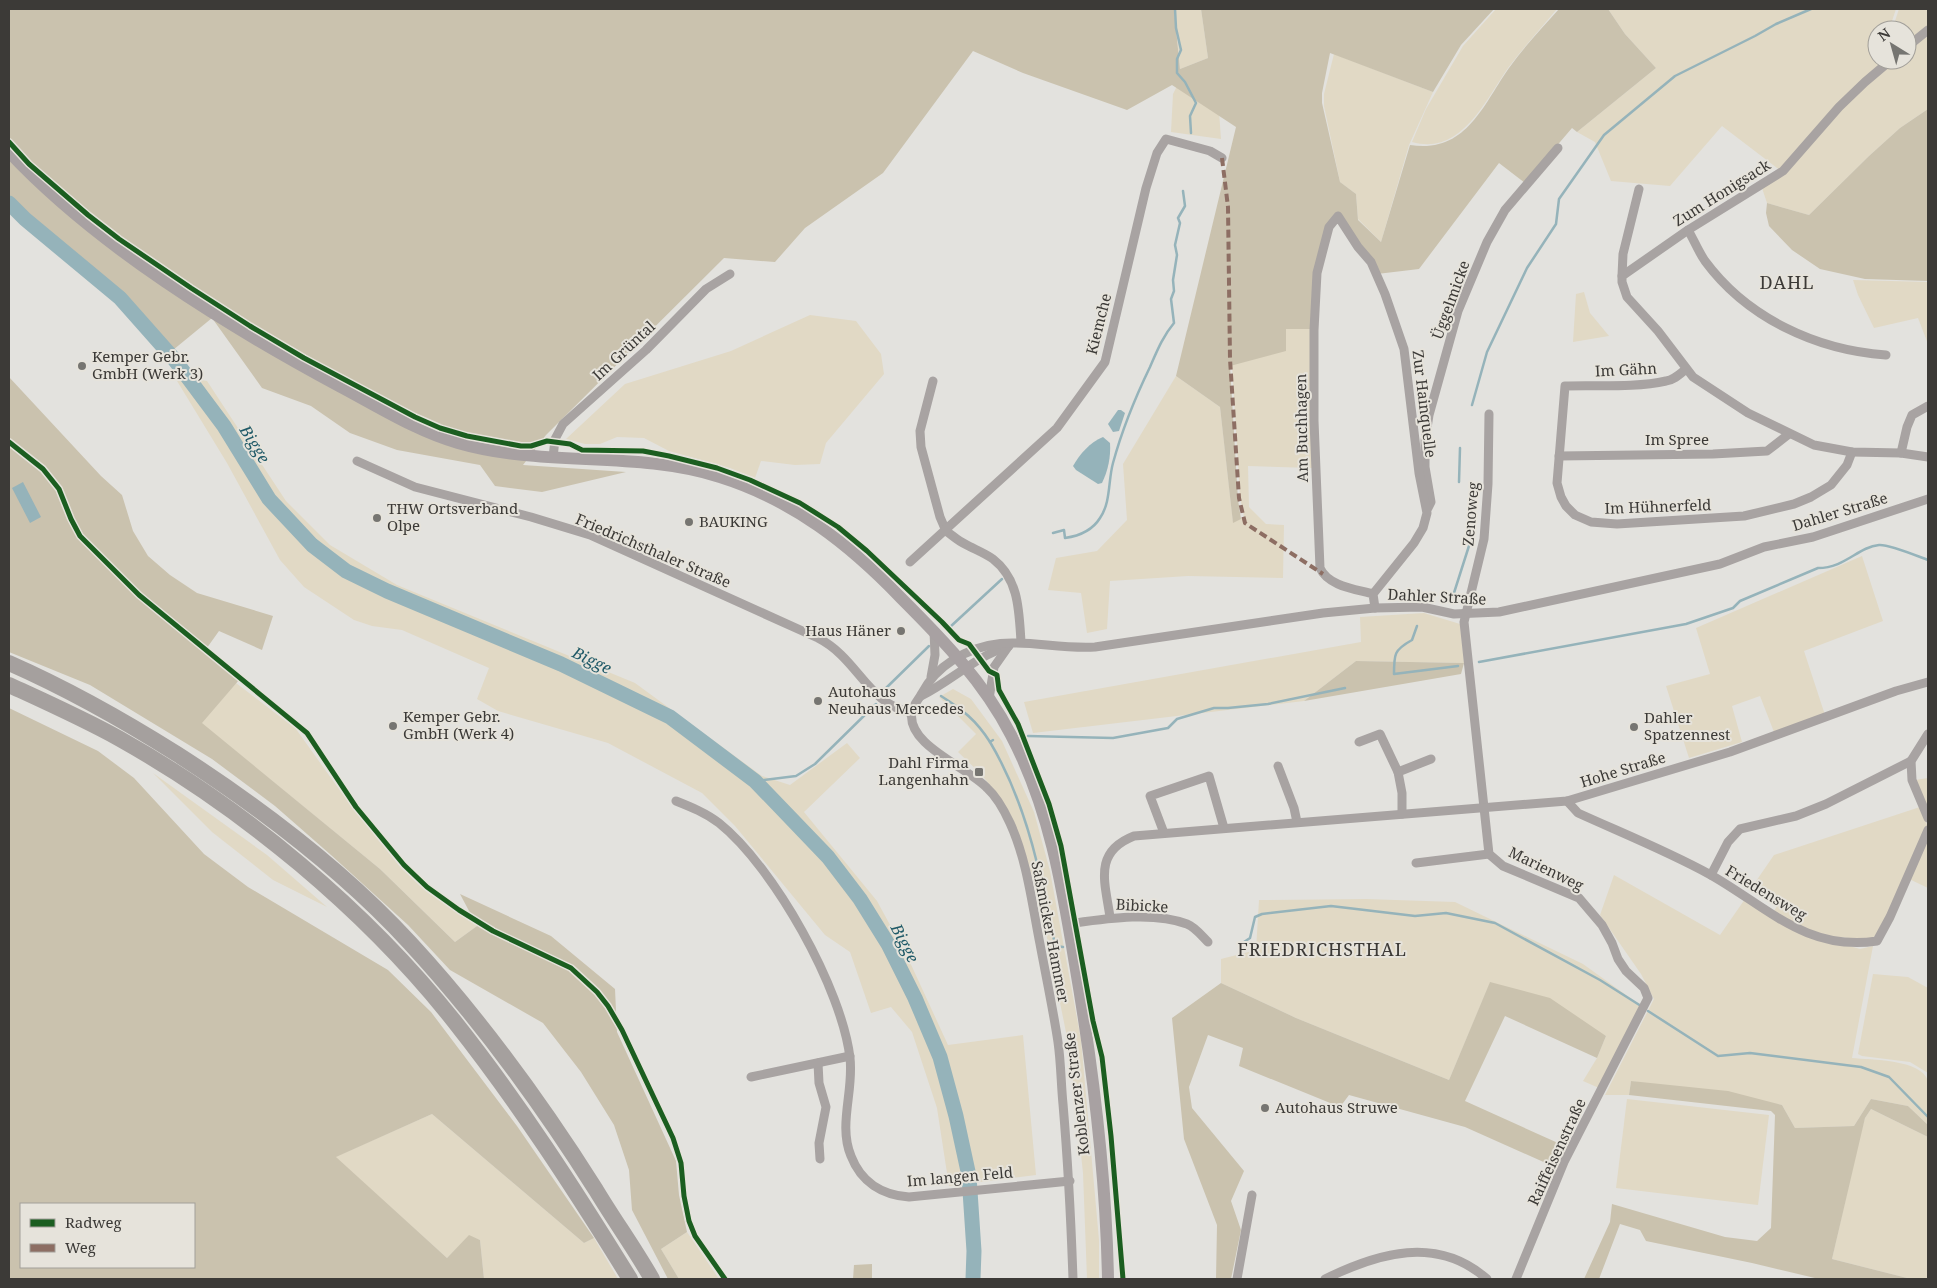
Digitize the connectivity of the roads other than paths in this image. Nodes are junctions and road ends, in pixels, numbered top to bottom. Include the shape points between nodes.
1 (1928, 30) edge
2 (1917, 39) edge
3 (1879, 70) edge
4 (1558, 148) dead end
5 (9, 152) edge
6 (1222, 158) dead end
7 (1639, 189) dead end
8 (1338, 216) joint
9 (1688, 230) junction
10 (730, 274) dead end
11 (1622, 276) junction
12 (1886, 355) dead end
13 (1686, 369) junction
14 (933, 380) dead end
15 (1565, 386) joint
16 (1928, 406) edge
17 (1489, 414) dead end
18 (1789, 434) junction
19 (1852, 452) junction
20 (1901, 453) junction
21 (1559, 456) junction
22 (1928, 456) edge
23 (553, 458) junction
24 (357, 462) dead end
25 (1928, 499) edge
26 (1427, 514) junction
27 (946, 531) junction
28 (910, 562) dead end
29 (1373, 594) junction
30 (1375, 608) junction
31 (1466, 613) junction
32 (934, 631) junction
33 (1021, 642) junction
34 (1010, 645) junction
35 (962, 662) junction
36 (9, 663) edge
37 (931, 678) junction
38 (1928, 682) edge
39 (9, 685) edge
40 (921, 696) junction
41 (989, 699) junction
42 (912, 713) junction
43 (1928, 734) edge
44 (1359, 742) dead end
45 (1431, 759) dead end
46 (1911, 761) junction
47 (1278, 766) dead end
48 (1398, 772) junction
49 (676, 801) dead end
50 (1567, 801) junction
51 (1484, 808) junction
52 (1402, 814) junction
53 (1928, 818) edge
54 (1297, 822) junction
55 (1224, 828) junction
56 (1928, 830) edge
57 (1164, 833) junction
58 (1489, 854) junction
59 (1416, 863) dead end
60 (1711, 875) junction
61 (1110, 917) junction
62 (1068, 924) junction
63 (1208, 942) dead end
64 (1628, 1040) joint
65 (850, 1056) junction
66 (818, 1063) junction
67 (751, 1076) dead end
68 (820, 1159) dead end
69 (1070, 1181) junction
70 (1252, 1195) dead end
71 (630, 1279) edge
72 (652, 1279) edge
73 (1073, 1279) edge
74 (1108, 1279) edge
75 (1237, 1279) edge
76 (1325, 1279) edge
77 (1487, 1279) edge
78 (1516, 1279) edge

1 - 2 street
3 - 9 street, Zum Honigsack via 1839,107 1784,171
4 - 26 street, Üggelmicke via 1505,210 1487,242 1458,311 1429,415 1425,441 1430,502
5 - 23 main road, Koblenzer Straße via 57,199 134,259 310,370 387,412 458,443
6 - 27 street, Kiemche via 1210,151 1166,139 1157,153 1146,188 1105,362 1057,428
7 - 11 street via 1623,254
8 - 26 street, Zur Hainquelle via 1371,262 1404,349
8 - 29 street, Am Buchhagen via 1329,227 1317,273 1314,330 1320,568 1334,582
9 - 11 street, Zum Honigsack
9 - 12 street via 1705,260 1736,296 1772,322 1823,343
10 - 23 street, Im Grüntal via 706,290 646,350 563,424 555,439
11 - 13 street via 1627,297
13 - 15 street, Im Gähn via 1668,381
13 - 18 street via 1748,413
14 - 27 street via 920,431 921,447
15 - 21 street, Im Hühnerfeld
16 - 20 street via 1912,415
17 - 31 street, Zenoweg via 1484,539
18 - 19 street via 1814,445
18 - 21 street, Im Spree via 1768,451
19 - 20 street
19 - 21 street, Im Hühnerfeld via 1847,465 1831,485 1794,504 1744,516 1617,524 1591,522 1575,515 1566,506 1557,483
20 - 22 street
23 - 32 main road, Koblenzer Straße via 665,465 747,486 795,511 838,539
24 - 42 street, Friedrichsthaler Straße via 415,487 590,535 818,638 839,651 880,698
25 - 31 street, Dahler Straße via 1813,537 1764,547 1720,564 1500,612
26 - 29 street via 1414,543
27 - 28 street, Kiemche
27 - 33 street via 992,558 1009,576 1018,604
29 - 30 street
30 - 31 street, Dahler Straße via 1422,607 1454,614
30 - 33 street, Dahler Straße via 1095,647 1069,648
31 - 51 street, Marienweg via 1464,622
32 - 35 main road, Koblenzer Straße
32 - 37 street via 935,655
33 - 34 street, Dahler Straße
33 - 35 street, Dahler Straße via 985,645
34 - 35 street, Dahler Straße
34 - 41 street via 994,667
35 - 37 street via 943,666
35 - 40 street via 937,688
35 - 41 main road, Koblenzer Straße
36 - 72 highway via 49,680 129,724 266,814 336,871 410,942 477,1021 529,1089
37 - 40 street
38 - 50 street, Hohe Straße via 1730,752
39 - 71 highway via 120,739 197,787 251,826 350,909 453,1020 517,1104
40 - 42 street
41 - 62 main road, Koblenzer Straße via 1014,740 1042,808
42 - 69 street, Saßmicker Hammer via 914,727 926,744 987,788 1001,807 1017,840 1058,1043
43 - 46 street
44 - 48 street via 1380,734
45 - 48 street
46 - 53 street via 1912,780
46 - 60 street via 1796,816 1740,829 1728,842
47 - 54 street
48 - 52 street
49 - 65 street, Im langen Feld via 707,815 727,829 777,890 822,969 844,1029
50 - 51 street, Hohe Straße
50 - 60 street, Friedensweg via 1578,813
51 - 52 street, Hohe Straße
51 - 58 street, Marienweg
52 - 54 street, Hohe Straße
54 - 55 street, Hohe Straße
55 - 57 street, Hohe Straße
55 - 57 street via 1209,776 1150,796
56 - 60 street, Friedensweg via 1877,941 1857,944 1817,937 1795,928
57 - 61 street, Hohe Straße via 1134,836 1121,841 1110,851 1104,870
58 - 59 street
58 - 64 street, Marienweg via 1503,866 1579,898 1602,925 1618,959 1644,988 1648,998
61 - 62 street, Bibicke
61 - 63 street, Bibicke via 1164,919 1189,924
62 - 74 main road, Koblenzer Straße via 1088,1036 1100,1140
64 - 78 street, Raiffeisenstraße via 1564,1162
65 - 66 street
65 - 69 street, Im langen Feld via 846,1137 850,1154 862,1175 879,1190 909,1197
66 - 67 street
66 - 68 street via 826,1107
69 - 73 street, Saßmicker Hammer
70 - 75 street
76 - 77 street via 1398,1253 1422,1251 1462,1261

